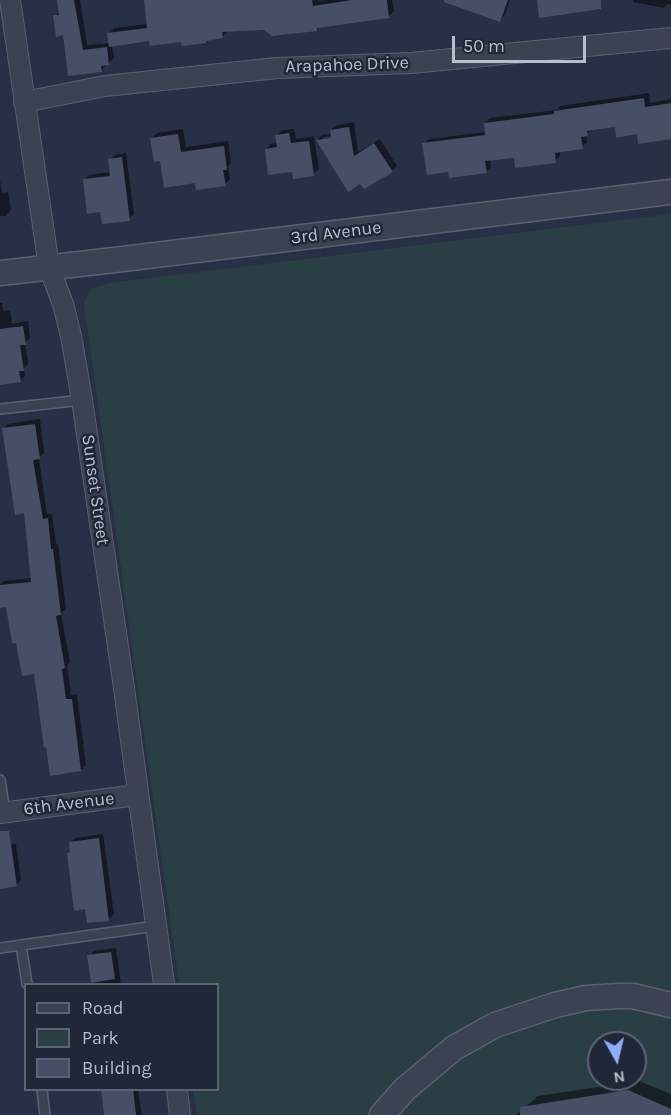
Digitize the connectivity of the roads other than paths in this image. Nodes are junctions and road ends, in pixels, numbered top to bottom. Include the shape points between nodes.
1 (7, 7) edge
2 (671, 38) edge
3 (24, 102) junction
4 (671, 192) edge
5 (49, 267) junction
6 (0, 273) edge
7 (82, 400) junction
8 (0, 409) edge
9 (0, 780) edge
10 (137, 795) junction
11 (2, 813) edge
12 (156, 926) junction
13 (21, 945) junction
14 (0, 948) edge
15 (27, 983) edge
16 (164, 983) edge
17 (671, 1005) edge
18 (42, 1091) edge
19 (177, 1091) edge
20 (45, 1115) edge
21 (180, 1115) edge
22 (382, 1115) edge

1 - 3 street, Sunset Street
2 - 3 street, Arapahoe Drive via 411,63 269,69 105,86
3 - 5 street, Sunset Street
4 - 5 street, 3rd Avenue
5 - 6 street, 3rd Avenue
5 - 7 street, Sunset Street via 71,336
7 - 8 lane
7 - 10 street, Sunset Street
9 - 11 lane
10 - 11 street, 6th Avenue
10 - 12 street, Sunset Street
12 - 13 lane
12 - 16 street, Sunset Street
13 - 14 lane
13 - 15 lane
17 - 22 street via 633,996 594,997 495,1025 447,1053
18 - 20 lane
19 - 21 street

